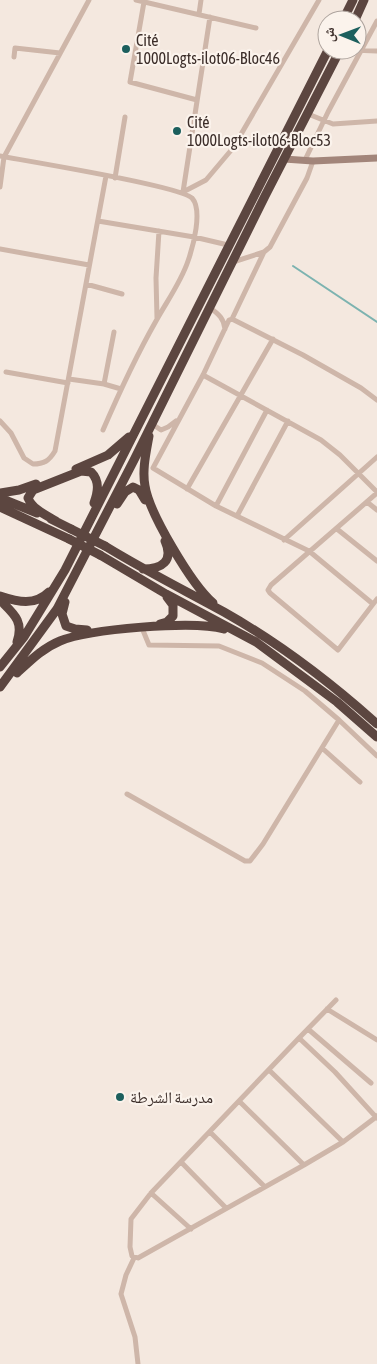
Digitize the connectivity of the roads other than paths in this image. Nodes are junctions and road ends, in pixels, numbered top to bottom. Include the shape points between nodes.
1 (89, 0) edge
2 (136, 0) edge
3 (201, 0) edge
4 (319, 0) edge
5 (144, 2) junction
6 (199, 14) junction
7 (210, 17) junction
8 (377, 21) edge
9 (256, 28) dead end
10 (367, 39) edge
11 (60, 54) junction
12 (14, 57) dead end
13 (323, 60) edge
14 (335, 60) edge
15 (356, 60) edge
16 (197, 100) junction
17 (308, 114) junction
18 (125, 117) dead end
19 (325, 121) junction
20 (377, 121) edge
21 (2, 157) edge
22 (377, 158) edge
23 (284, 159) junction
24 (305, 160) junction
25 (314, 161) junction
26 (106, 176) junction
27 (115, 178) junction
28 (0, 187) edge
29 (182, 192) junction
30 (98, 221) junction
31 (159, 232) junction
32 (194, 237) junction
33 (228, 245) junction
34 (0, 249) edge
35 (264, 252) junction
36 (232, 263) junction
37 (89, 265) junction
38 (86, 284) junction
39 (122, 294) dead end
40 (210, 308) junction
41 (157, 319) junction
42 (232, 319) junction
43 (225, 330) junction
44 (114, 332) dead end
45 (273, 339) junction
46 (6, 372) dead end
47 (203, 375) junction
48 (68, 381) junction
49 (104, 384) junction
50 (121, 389) junction
51 (241, 396) junction
52 (377, 400) edge
53 (267, 410) junction
54 (179, 419) junction
55 (153, 420) junction
56 (0, 421) edge
57 (288, 421) junction
58 (103, 430) dead end
59 (134, 432) junction
60 (377, 457) edge
61 (359, 474) junction
62 (187, 489) junction
63 (0, 492) edge
64 (377, 493) edge
65 (0, 498) edge
66 (367, 502) junction
67 (216, 506) junction
68 (0, 507) edge
69 (377, 510) edge
70 (0, 512) edge
71 (10, 512) junction
72 (237, 516) junction
73 (56, 521) junction
74 (88, 522) junction
75 (337, 528) junction
76 (98, 530) junction
77 (284, 540) junction
78 (308, 551) junction
79 (377, 561) edge
80 (142, 569) junction
81 (73, 577) junction
82 (56, 585) junction
83 (166, 594) junction
84 (0, 596) edge
85 (0, 600) edge
86 (375, 602) edge
87 (225, 613) junction
88 (142, 628) junction
89 (241, 634) junction
90 (14, 649) junction
91 (0, 668) edge
92 (0, 688) edge
93 (339, 720) junction
94 (377, 724) edge
95 (377, 737) edge
96 (322, 748) junction
97 (377, 756) edge
98 (360, 782) dead end
99 (127, 794) dead end
100 (336, 1000) dead end
101 (327, 1009) junction
102 (308, 1029) junction
103 (299, 1038) junction
104 (377, 1040) edge
105 (269, 1070) junction
106 (371, 1083) dead end
107 (239, 1101) junction
108 (377, 1117) edge
109 (210, 1132) junction
110 (343, 1142) junction
111 (181, 1162) junction
112 (304, 1165) junction
113 (264, 1186) junction
114 (151, 1193) junction
115 (226, 1208) junction
116 (191, 1229) junction
117 (134, 1258) junction
118 (138, 1364) edge

1 - 11 street
2 - 5 street
3 - 6 street
4 - 29 street via 232,148 206,180
5 - 6 street
5 - 16 street via 130,82
6 - 7 street
7 - 9 street
7 - 16 street
8 - 10 street
11 - 12 street via 15,48
11 - 21 street
13 - 33 highway
14 - 17 highway
15 - 19 street
16 - 29 street
17 - 19 street
17 - 23 highway
18 - 27 street
19 - 20 street via 333,124
19 - 24 street
21 - 26 street
21 - 28 street
22 - 25 street
23 - 24 street
23 - 36 highway
24 - 25 street
25 - 35 street via 289,213
26 - 27 street
26 - 30 street
27 - 29 street
29 - 32 street via 195,204
30 - 31 street
30 - 37 street
31 - 32 street
31 - 41 street
32 - 33 street
32 - 41 street via 188,262
33 - 59 highway
34 - 37 street
35 - 36 street
35 - 42 street
36 - 40 highway
37 - 38 street
38 - 39 street
38 - 48 street
40 - 43 street via 224,321
40 - 55 highway
41 - 50 street
42 - 43 street
42 - 45 street
43 - 47 street
44 - 49 street
45 - 51 street
45 - 52 street
46 - 48 street
47 - 51 street
47 - 54 street
48 - 49 street
48 - 56 street via 55,451 44,463 33,464 24,458 11,433
49 - 50 street
50 - 58 street
51 - 53 street
51 - 62 street
53 - 57 street
53 - 67 street
54 - 55 street via 161,430
54 - 62 street via 153,468
55 - 76 highway
55 - 87 highway via 144,464 149,502 189,575
57 - 61 street via 332,448
57 - 72 street
59 - 63 highway via 108,455 91,463 34,485
59 - 74 highway
60 - 61 street
61 - 64 street
61 - 77 street
62 - 67 street
64 - 66 street
65 - 73 highway
66 - 69 street
66 - 75 street
67 - 72 street
68 - 71 highway
70 - 71 highway
71 - 83 highway, bridge via 100,555
72 - 77 street
73 - 74 highway via 33,506 28,498 30,494 39,487 86,471 95,476 98,485
73 - 80 highway, bridge
74 - 82 highway
75 - 78 street
75 - 79 street
76 - 80 highway via 128,489 139,490 168,552 162,566
76 - 81 highway
77 - 78 street
78 - 86 street
78 - 86 street via 268,590 338,650
80 - 87 highway
81 - 83 highway via 62,614 66,626 75,630 167,622 173,616 173,608
81 - 92 highway via 57,609
82 - 84 highway via 42,598 32,602
82 - 90 highway
83 - 89 highway
85 - 90 highway via 18,622 19,635
87 - 94 highway via 310,669
88 - 89 highway via 190,625 217,627
88 - 92 highway via 62,640 29,661
88 - 93 street via 149,645 219,646 262,663 305,691
89 - 95 highway via 306,678
90 - 91 highway
93 - 96 street
93 - 97 street
96 - 98 street
96 - 99 street via 250,861
100 - 101 street
101 - 102 street
101 - 104 street
102 - 103 street
102 - 106 street
103 - 105 street
103 - 108 street
105 - 107 street
105 - 110 street
107 - 109 street
107 - 112 street
108 - 110 street
109 - 111 street
109 - 113 street
110 - 112 street
111 - 114 street
111 - 115 street
112 - 113 street
113 - 115 street
114 - 116 street
114 - 117 street via 131,1219 130,1246
115 - 116 street
116 - 117 street
117 - 118 street via 121,1294 135,1337

